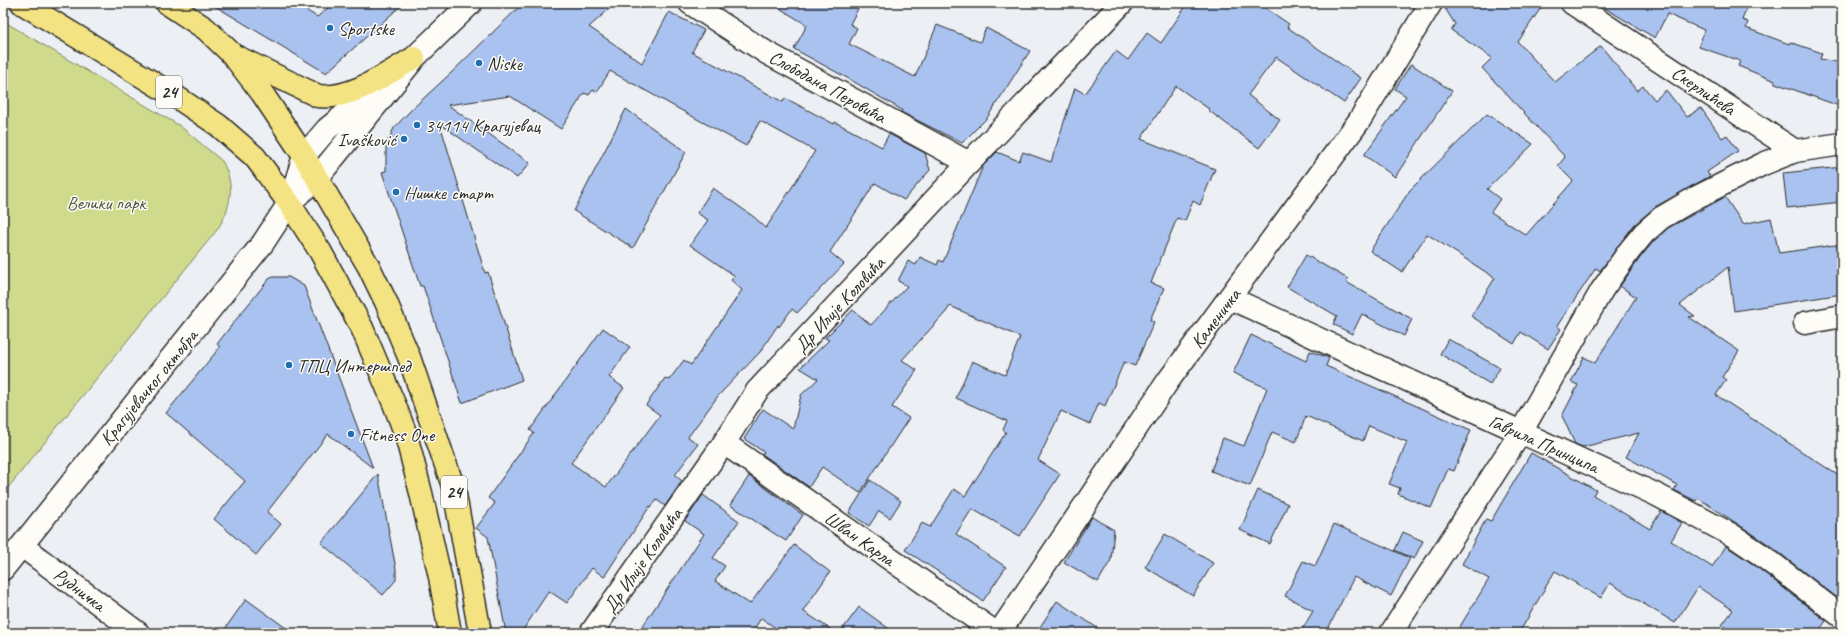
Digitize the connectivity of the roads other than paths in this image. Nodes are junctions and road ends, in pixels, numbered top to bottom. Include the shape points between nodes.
1 (22, 3) edge
2 (167, 3) edge
3 (471, 3) edge
4 (690, 3) edge
5 (1122, 3) edge
6 (1431, 3) edge
7 (1572, 3) edge
8 (232, 54) junction
9 (414, 58) junction
10 (1842, 144) edge
11 (1795, 151) junction
12 (304, 156) junction
13 (969, 163) junction
14 (317, 178) junction
15 (289, 202) junction
16 (1230, 298) junction
17 (1842, 316) edge
18 (1805, 323) dead end
19 (1521, 432) junction
20 (724, 443) junction
21 (22, 546) junction
22 (3, 569) edge
23 (1842, 617) edge
24 (138, 633) edge
25 (450, 633) edge
26 (480, 633) edge
27 (591, 633) edge
28 (996, 633) edge
29 (999, 633) edge
30 (1391, 633) edge

1 - 15 main road, 24 via 218,125 255,157
2 - 8 main road, 24 via 206,29
3 - 9 street
4 - 13 street, Слободана Перовића via 767,53
5 - 13 street, Др Илије Коловића
6 - 16 street, Каменичка via 1359,121
7 - 11 street, Скерлићева
8 - 9 main road via 318,96 328,97 351,93
8 - 12 main road, 24 via 262,93
9 - 12 street via 334,123
9 - 14 street
10 - 11 street
11 - 19 street via 1695,198 1661,218 1644,233 1602,290
12 - 14 main road, 24
12 - 15 street
13 - 20 street, Др Илије Коловића via 757,392
14 - 15 street
14 - 26 main road, 24 via 369,267 386,302 431,419 454,489
15 - 21 street, Крагујевачког октобра via 264,243
15 - 25 main road, 24 via 320,251 358,322 406,435 440,577
16 - 19 street, Гаврила Принципа
16 - 29 street, Каменичка via 1168,381
17 - 18 street
19 - 23 street, Гаврила Принципа via 1657,495 1732,535
19 - 30 street
20 - 27 street, Др Илије Коловића
20 - 28 street, Шван Карла
21 - 22 street, Крагујевачког октобра
21 - 24 street, Рудничка

